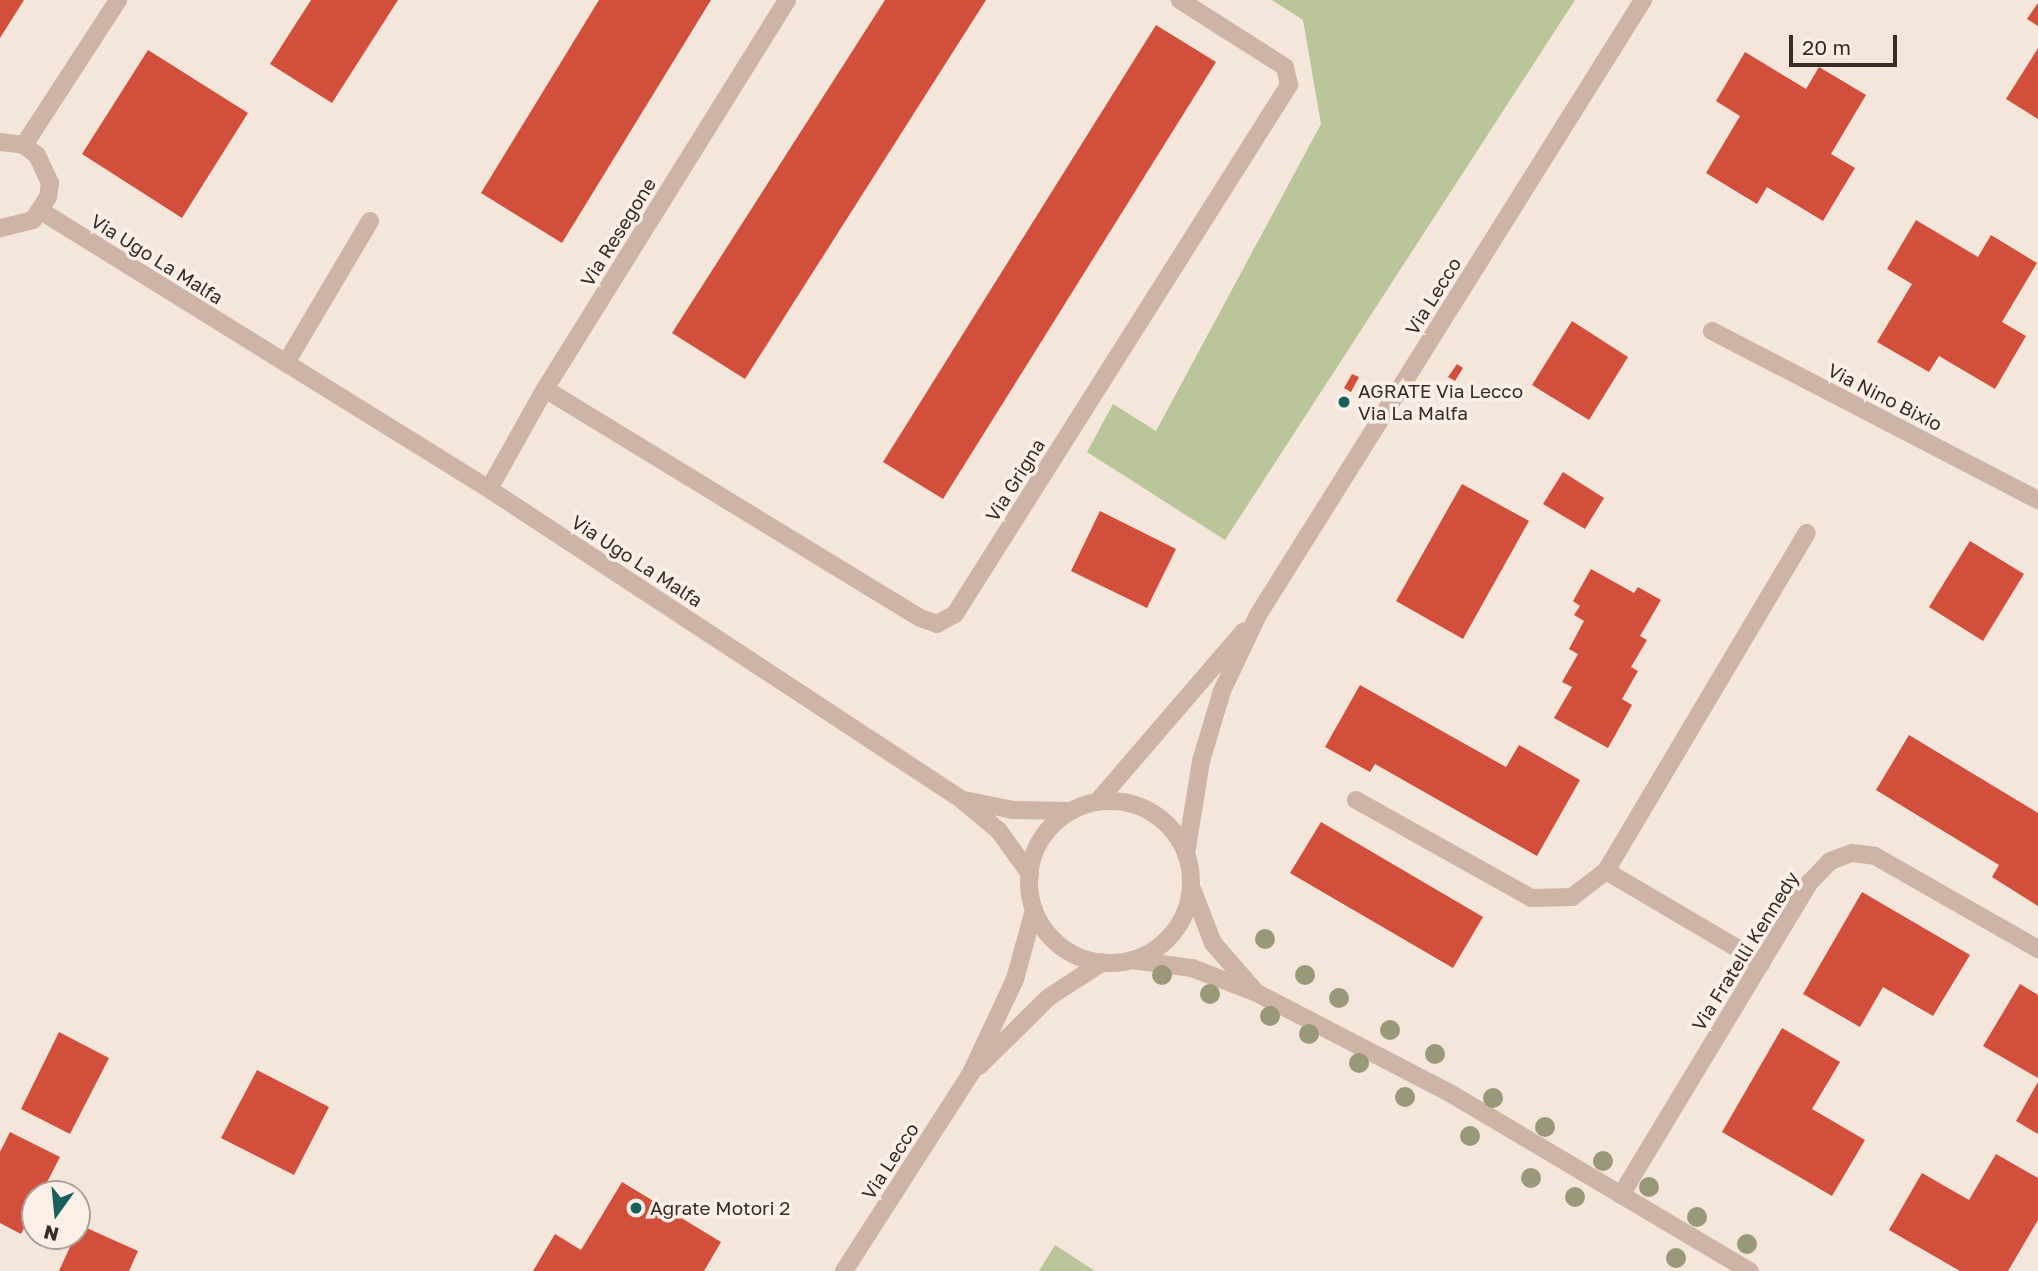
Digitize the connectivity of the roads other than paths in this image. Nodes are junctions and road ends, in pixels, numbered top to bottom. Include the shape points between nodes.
1 (118, 0) edge
2 (788, 0) edge
3 (1180, 0) edge
4 (1643, 0) edge
5 (0, 142) edge
6 (24, 145) junction
7 (41, 211) junction
8 (370, 221) dead end
9 (0, 228) edge
10 (1712, 331) dead end
11 (286, 363) junction
12 (545, 389) junction
13 (489, 489) junction
14 (2038, 500) edge
15 (1807, 533) dead end
16 (1258, 615) junction
17 (961, 799) junction
18 (1356, 800) dead end
19 (1097, 802) junction
20 (1071, 811) junction
21 (1186, 853) junction
22 (1606, 871) junction
23 (1030, 874) junction
24 (1191, 884) junction
25 (1034, 910) junction
26 (2038, 949) edge
27 (1132, 960) junction
28 (1103, 962) junction
29 (1762, 963) junction
30 (1257, 993) junction
31 (971, 1073) junction
32 (1621, 1195) junction
33 (844, 1271) edge
34 (1750, 1271) edge

1 - 6 street
2 - 12 street, Via Resegone
3 - 12 street, Via Grigna via 1284,67 1289,85 955,614 937,624 920,618
4 - 16 street, Via Lecco
5 - 6 street
6 - 7 street via 47,172 48,197
7 - 9 street via 20,226
7 - 11 street, Via Ugo La Malfa
8 - 11 street
10 - 14 street, Via Nino Bixio
11 - 13 street, Via Ugo La Malfa
12 - 13 street, Via Resegone
13 - 17 street, Via Ugo La Malfa
15 - 22 street
16 - 19 street, Via Lecco
16 - 21 street, Via Lecco via 1222,691 1201,761
17 - 20 street, Via Ugo La Malfa via 1013,810
17 - 23 street, Via Ugo La Malfa via 999,831
18 - 22 street via 1531,898 1572,897
19 - 20 street, Via Lecco
19 - 21 street, Via Lecco via 1126,802 1151,812 1175,832
20 - 23 street, Via Lecco via 1041,840
21 - 24 street, Via Lecco
22 - 29 street
23 - 25 street, Via Lecco
24 - 27 street, Via Lecco via 1186,910 1171,936
24 - 30 street via 1207,933
25 - 28 street, Via Lecco via 1061,946
25 - 31 street, Via Lecco via 1018,971
26 - 29 street, Via Fratelli Kennedy via 1875,856 1852,853 1830,861 1810,882
27 - 28 street, Via Lecco
27 - 30 street via 1192,968
28 - 31 street, Via Lecco via 1049,997
29 - 32 street, Via Fratelli Kennedy
30 - 32 street via 1439,1087
31 - 33 street, Via Lecco
32 - 34 street

